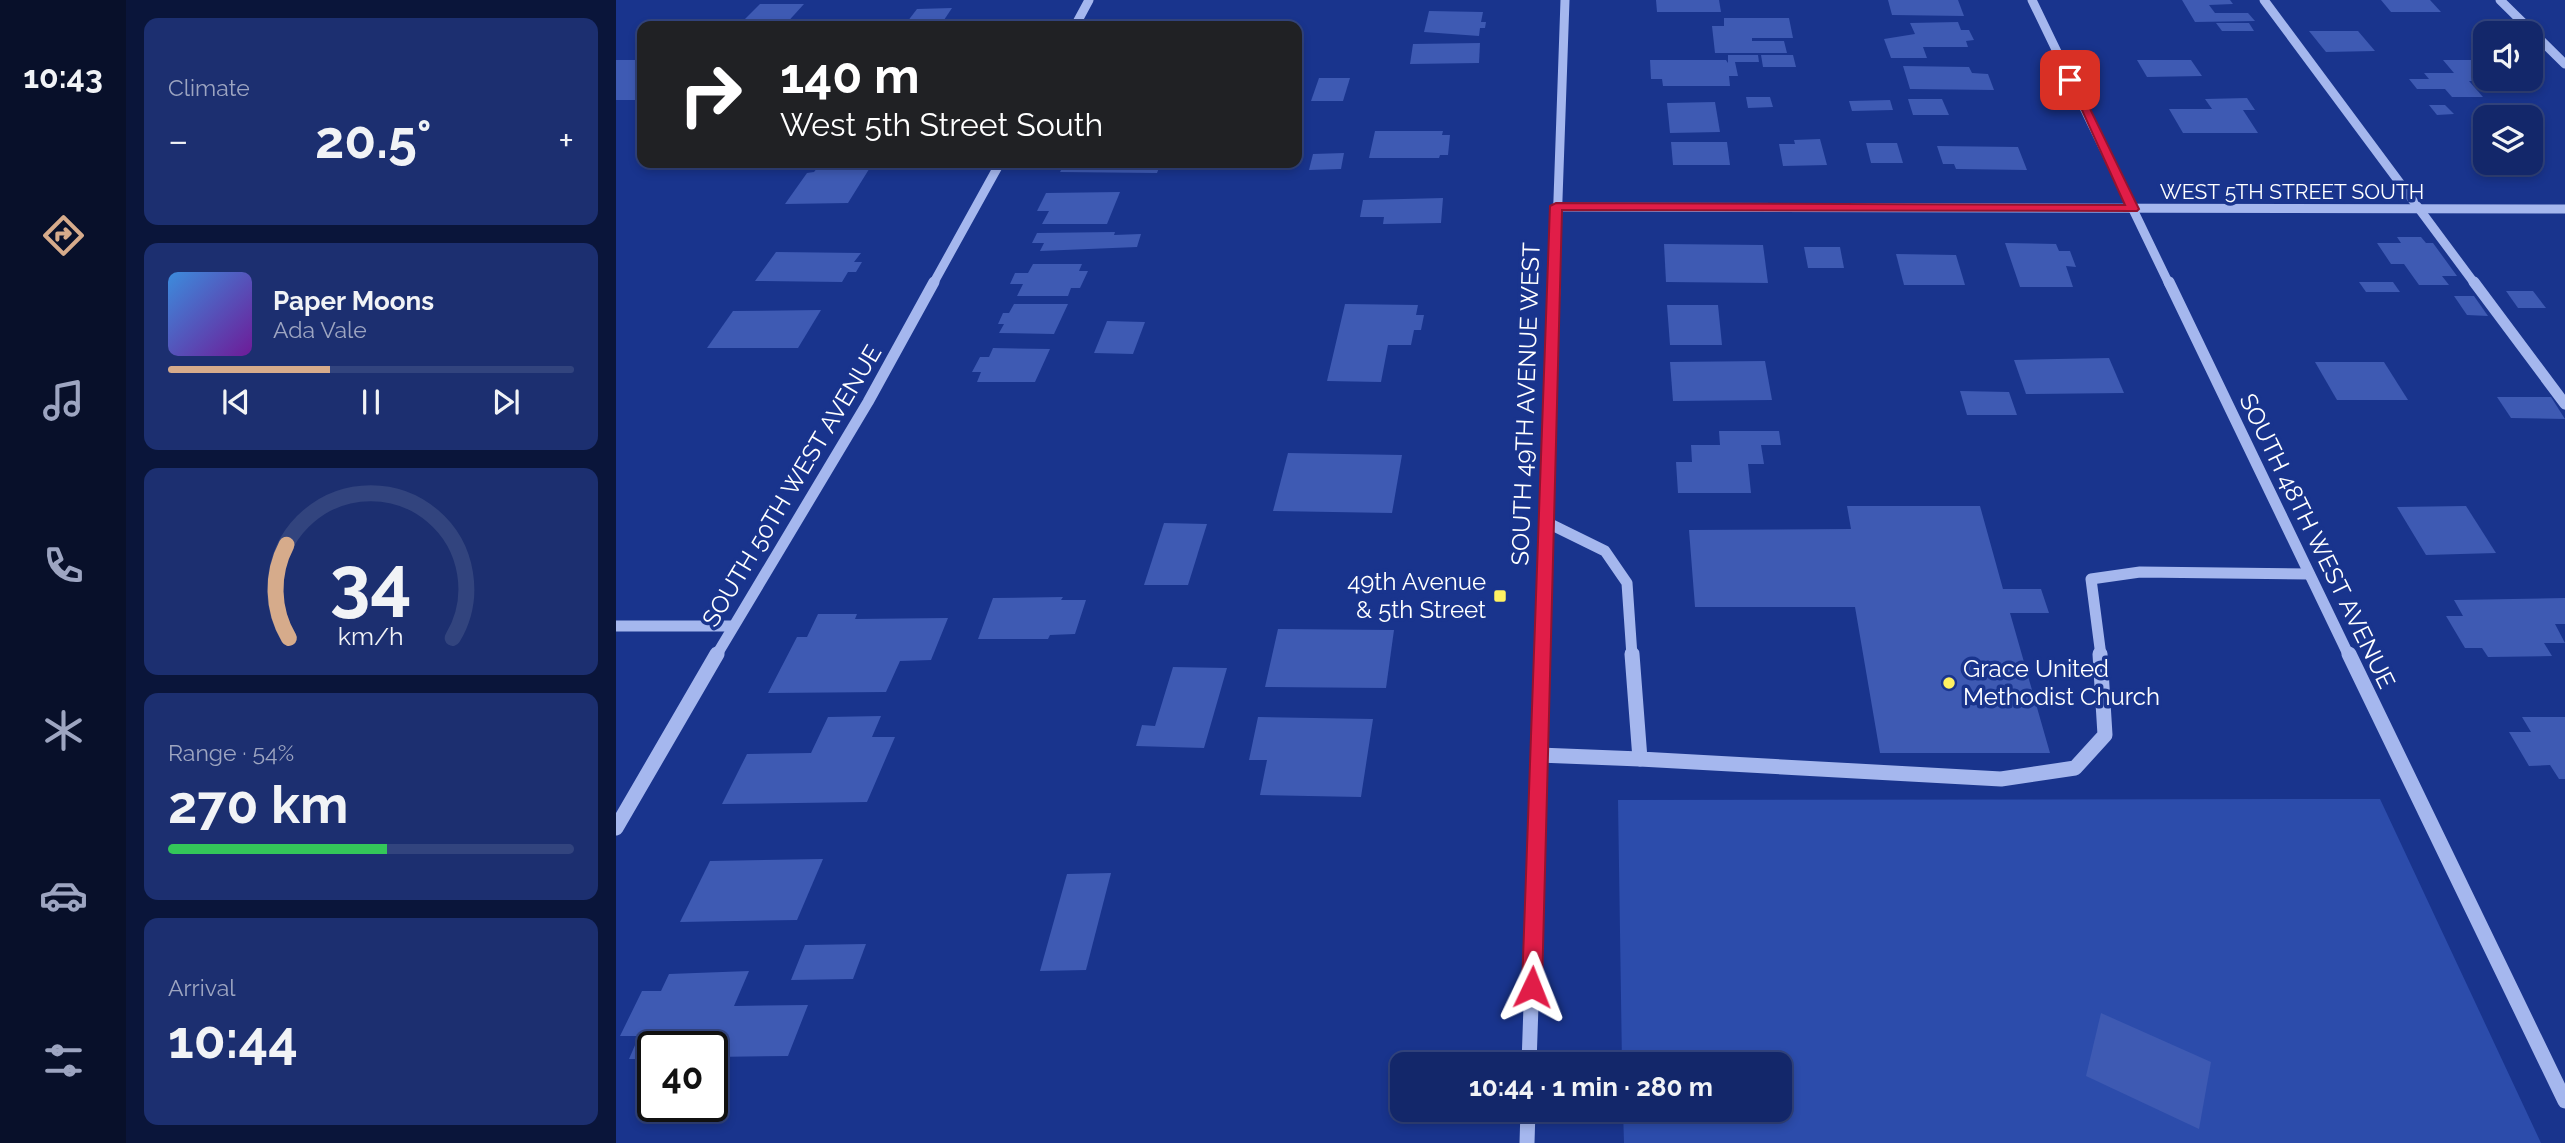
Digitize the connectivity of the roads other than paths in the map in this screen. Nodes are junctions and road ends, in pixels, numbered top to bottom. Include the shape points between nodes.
1 (1089, 0) edge
2 (1565, 0) edge
3 (2032, 0) edge
4 (2264, 0) edge
5 (2500, 0) edge
6 (1077, 21) edge
7 (2565, 64) edge
8 (997, 168) edge
9 (1556, 206) junction
10 (2133, 209) junction
11 (2419, 209) junction
12 (2565, 209) edge
13 (2565, 404) edge
14 (1546, 522) junction
15 (2309, 574) junction
16 (616, 626) edge
17 (733, 626) junction
18 (1539, 755) junction
19 (1640, 759) junction
20 (616, 828) edge
21 (1529, 1052) edge
22 (2565, 1101) edge
23 (1528, 1122) edge
24 (1527, 1143) edge

1 - 6 street
2 - 9 street, SOUTH 49TH AVENUE WEST
3 - 10 street, SOUTH 48TH WEST AVENUE
4 - 11 street
5 - 7 street
8 - 17 street, SOUTH 50TH WEST AVENUE via 868,402
9 - 10 street, WEST 5TH STREET SOUTH
9 - 14 street, SOUTH 49TH AVENUE WEST
10 - 11 street, WEST 5TH STREET SOUTH
10 - 15 street, SOUTH 48TH WEST AVENUE
11 - 12 street, WEST 5TH STREET SOUTH
11 - 13 street
14 - 18 street, SOUTH 49TH AVENUE WEST
14 - 19 street via 1605,551 1628,583
15 - 19 street via 2140,572 2091,579 2105,735 2076,768 2001,779
15 - 22 street, SOUTH 48TH WEST AVENUE
16 - 17 street
17 - 20 street, SOUTH 50TH WEST AVENUE
18 - 19 street
18 - 21 street, SOUTH 49TH AVENUE WEST
23 - 24 street

